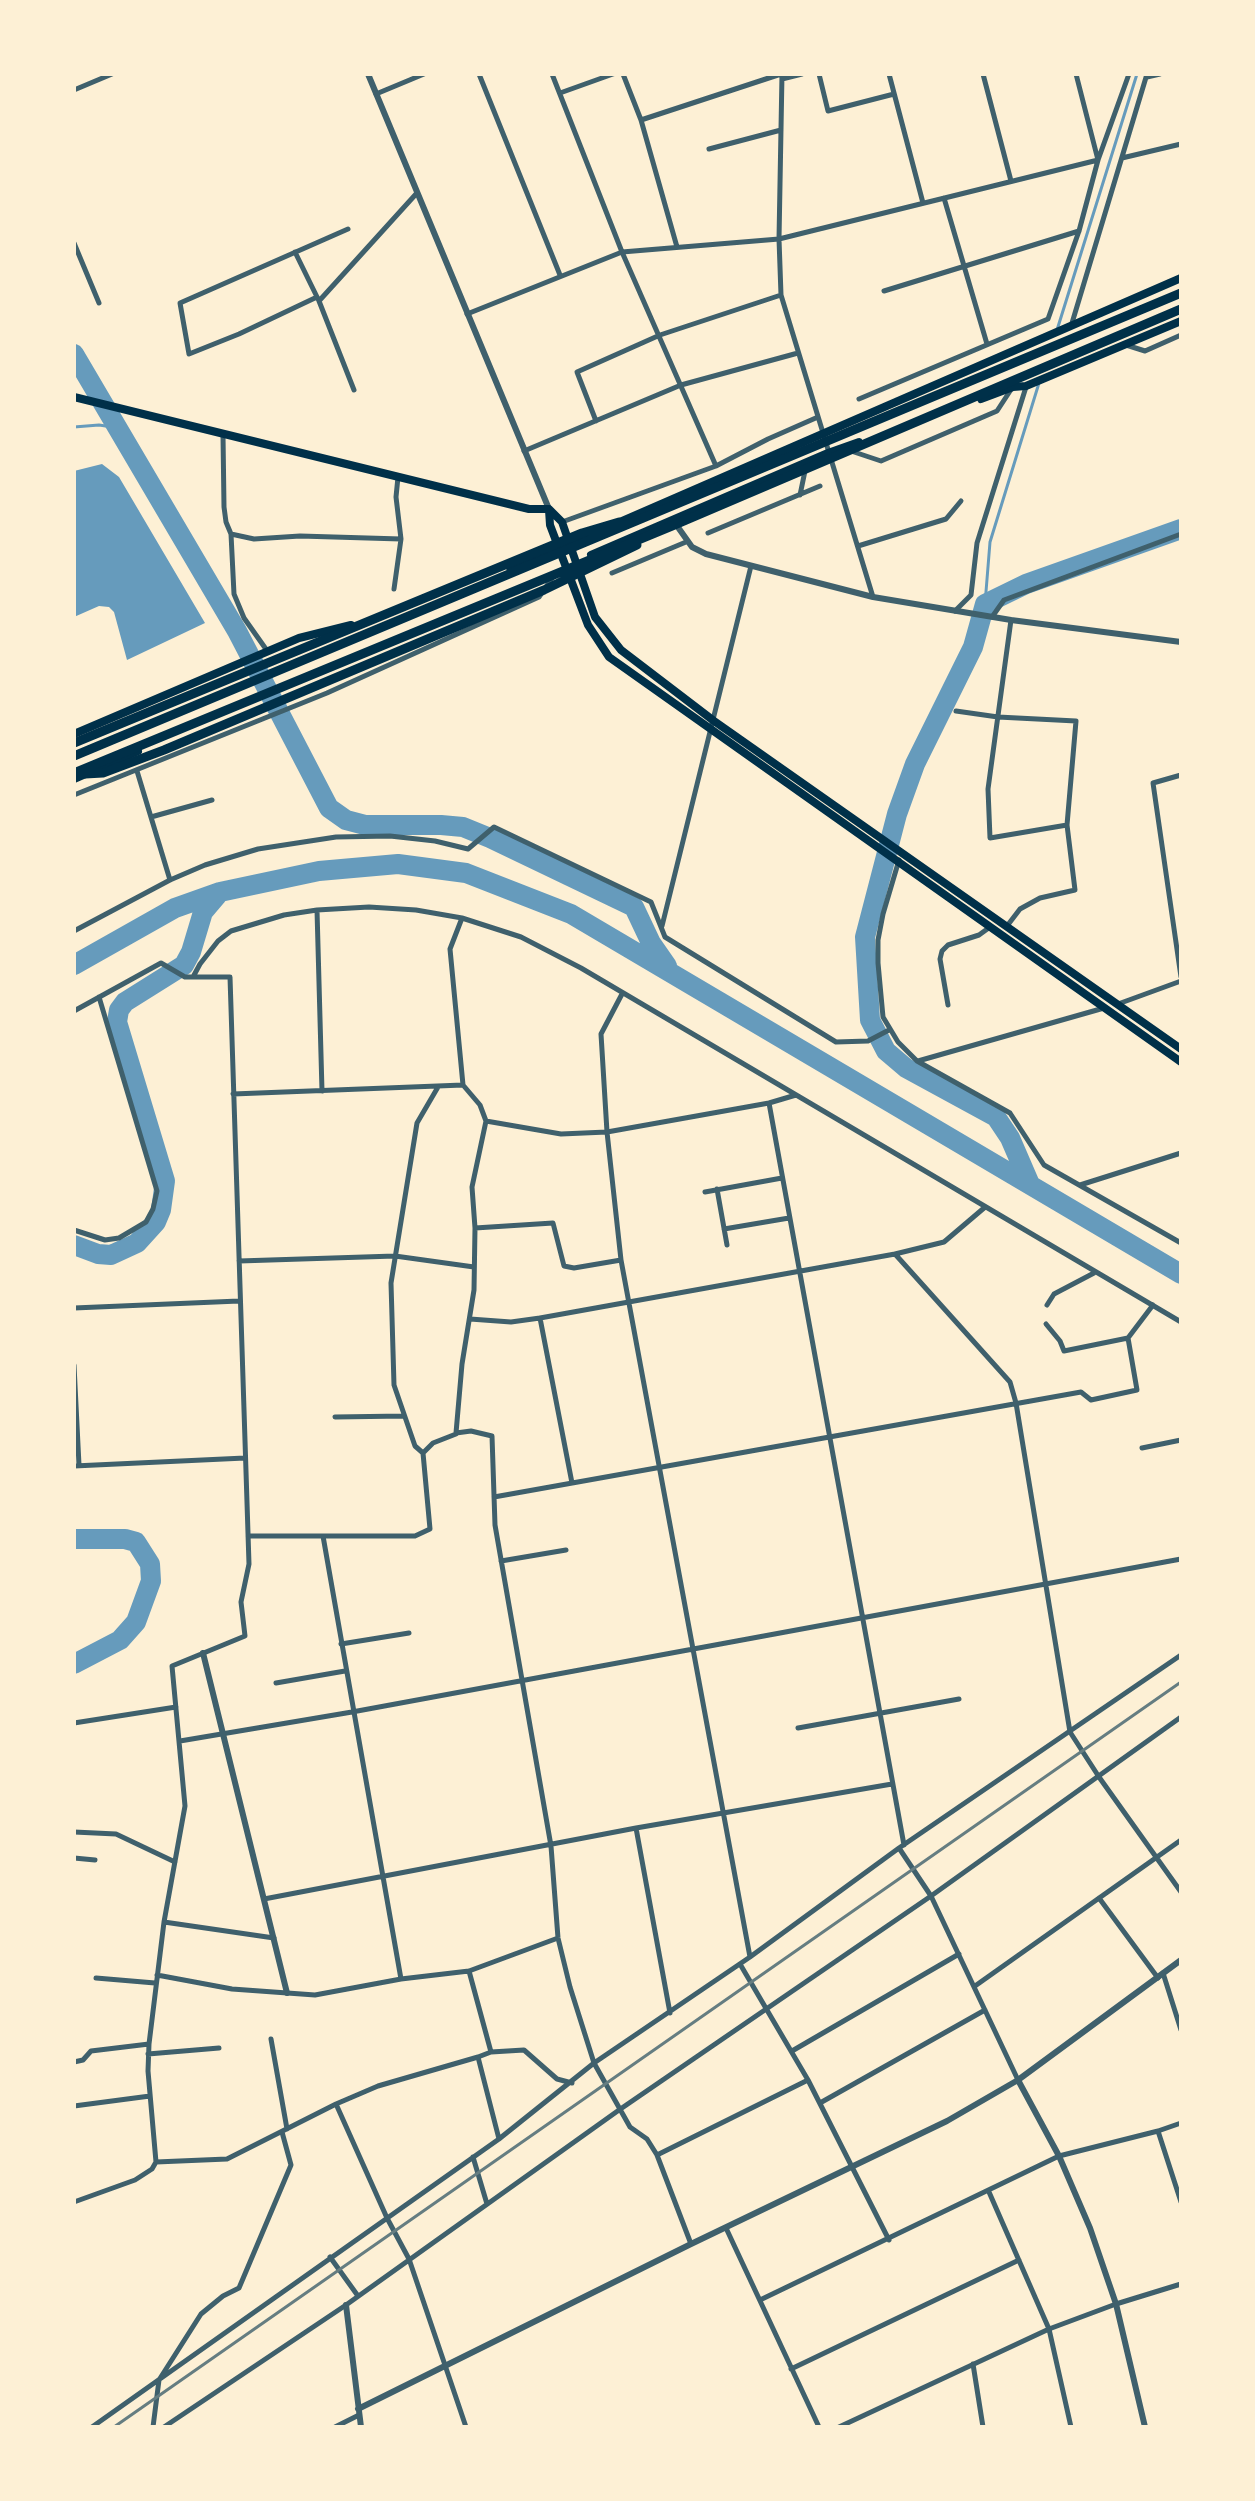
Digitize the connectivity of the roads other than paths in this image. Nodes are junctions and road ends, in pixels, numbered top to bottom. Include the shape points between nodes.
1 (112, 74) edge
2 (368, 74) edge
3 (424, 74) edge
4 (479, 74) edge
5 (552, 74) edge
6 (613, 74) edge
7 (623, 74) edge
8 (802, 74) edge
9 (819, 74) edge
10 (889, 74) edge
11 (983, 74) edge
12 (1076, 74) edge
13 (1129, 74) edge
14 (1160, 74) edge
15 (781, 76) edge
16 (1146, 76) edge
17 (74, 90) edge
18 (560, 93) junction
19 (376, 94) junction
20 (894, 94) junction
21 (641, 120) junction
22 (781, 130) junction
23 (1181, 144) edge
24 (709, 149) dead end
25 (1121, 158) junction
26 (1098, 160) junction
27 (1011, 182) junction
28 (416, 194) junction
29 (944, 198) junction
30 (923, 203) junction
31 (348, 229) dead end
32 (1079, 231) junction
33 (779, 239) junction
34 (74, 243) edge
35 (677, 247) junction
36 (295, 252) junction
37 (622, 252) junction
38 (965, 267) junction
39 (560, 275) junction
40 (1181, 278) edge
41 (884, 291) dead end
42 (1181, 293) edge
43 (781, 295) junction
44 (318, 299) junction
45 (99, 303) dead end
46 (1181, 309) edge
47 (467, 314) junction
48 (1181, 321) edge
49 (1072, 323) junction
50 (660, 335) junction
51 (1181, 335) edge
52 (987, 344) junction
53 (1124, 344) junction
54 (798, 353) junction
55 (681, 385) junction
56 (1026, 386) junction
57 (1013, 387) junction
58 (354, 390) dead end
59 (74, 397) edge
60 (859, 399) dead end
61 (818, 417) junction
62 (596, 421) junction
63 (223, 434) junction
64 (823, 434) junction
65 (843, 448) junction
66 (524, 451) junction
67 (828, 453) junction
68 (807, 462) junction
69 (716, 466) junction
70 (398, 477) junction
71 (820, 486) dead end
72 (800, 495) junction
73 (961, 501) dead end
74 (670, 506) junction
75 (549, 509) junction
76 (562, 522) junction
77 (672, 523) junction
78 (708, 533) dead end
79 (231, 534) junction
80 (1181, 534) edge
81 (401, 539) junction
82 (686, 542) junction
83 (569, 543) junction
84 (858, 546) junction
85 (559, 548) junction
86 (575, 561) junction
87 (751, 566) junction
88 (561, 568) junction
89 (612, 573) dead end
90 (394, 589) dead end
91 (873, 597) junction
92 (955, 611) junction
93 (991, 617) junction
94 (1011, 620) junction
95 (1181, 642) edge
96 (268, 652) junction
97 (956, 711) dead end
98 (998, 717) junction
99 (714, 721) junction
100 (711, 731) junction
101 (74, 734) edge
102 (74, 743) edge
103 (74, 756) edge
104 (137, 771) junction
105 (79, 774) edge
106 (1181, 775) edge
107 (74, 779) edge
108 (74, 795) edge
109 (212, 800) dead end
110 (151, 817) junction
111 (1067, 825) junction
112 (902, 852) junction
113 (898, 862) junction
114 (170, 880) junction
115 (317, 910) junction
116 (462, 918) junction
117 (1007, 926) junction
118 (661, 927) junction
119 (990, 927) junction
120 (74, 931) edge
121 (193, 977) junction
122 (1181, 979) edge
123 (622, 994) junction
124 (99, 997) junction
125 (1116, 1004) junction
126 (948, 1005) dead end
127 (1104, 1008) junction
128 (74, 1011) edge
129 (889, 1030) junction
130 (1181, 1049) edge
131 (917, 1061) junction
132 (1181, 1062) edge
133 (463, 1085) junction
134 (439, 1086) junction
135 (322, 1091) junction
136 (233, 1094) junction
137 (796, 1095) junction
138 (769, 1103) junction
139 (486, 1121) junction
140 (607, 1132) junction
141 (1181, 1153) edge
142 (782, 1178) junction
143 (1079, 1186) junction
144 (717, 1189) junction
145 (705, 1192) dead end
146 (984, 1208) junction
147 (789, 1218) junction
148 (475, 1228) junction
149 (724, 1229) junction
150 (74, 1230) edge
151 (1181, 1243) edge
152 (727, 1245) dead end
153 (895, 1254) junction
154 (395, 1256) junction
155 (621, 1260) junction
156 (239, 1261) junction
157 (474, 1267) junction
158 (799, 1271) junction
159 (1095, 1272) junction
160 (239, 1301) junction
161 (628, 1301) junction
162 (1047, 1305) dead end
163 (1153, 1305) junction
164 (74, 1308) edge
165 (540, 1318) junction
166 (470, 1319) junction
167 (1181, 1322) edge
168 (1046, 1324) dead end
169 (1128, 1338) junction
170 (74, 1365) edge
171 (1016, 1403) junction
172 (404, 1416) junction
173 (335, 1417) dead end
174 (456, 1433) junction
175 (830, 1437) junction
176 (1181, 1440) edge
177 (1142, 1448) dead end
178 (423, 1453) junction
179 (245, 1458) junction
180 (76, 1466) edge
181 (659, 1467) junction
182 (572, 1483) junction
183 (494, 1497) junction
184 (248, 1536) junction
185 (323, 1536) junction
186 (566, 1550) dead end
187 (1181, 1559) edge
188 (501, 1561) junction
189 (1047, 1583) junction
190 (861, 1617) junction
191 (409, 1633) dead end
192 (341, 1644) junction
193 (691, 1649) junction
194 (203, 1653) junction
195 (1181, 1655) edge
196 (345, 1671) junction
197 (522, 1680) junction
198 (276, 1683) dead end
199 (959, 1699) dead end
200 (176, 1707) junction
201 (352, 1712) junction
202 (879, 1714) junction
203 (1181, 1717) edge
204 (74, 1723) edge
205 (798, 1728) dead end
206 (1070, 1732) junction
207 (223, 1734) junction
208 (180, 1741) junction
209 (1099, 1777) junction
210 (892, 1784) junction
211 (722, 1815) junction
212 (636, 1828) junction
213 (74, 1832) edge
214 (1181, 1840) edge
215 (551, 1846) junction
216 (902, 1846) junction
217 (74, 1858) edge
218 (1155, 1858) junction
219 (95, 1860) dead end
220 (175, 1862) junction
221 (382, 1877) junction
222 (1181, 1892) edge
223 (931, 1896) junction
224 (1099, 1898) junction
225 (264, 1899) junction
226 (164, 1922) junction
227 (274, 1938) junction
228 (558, 1938) junction
229 (959, 1954) junction
230 (750, 1957) junction
231 (1181, 1960) edge
232 (740, 1964) junction
233 (469, 1971) junction
234 (157, 1975) junction
235 (1160, 1976) junction
236 (96, 1978) dead end
237 (401, 1979) junction
238 (155, 1983) junction
239 (975, 1986) junction
240 (287, 1993) junction
241 (768, 2008) junction
242 (985, 2010) junction
243 (670, 2013) junction
244 (1181, 2030) edge
245 (271, 2039) dead end
246 (149, 2044) junction
247 (219, 2048) dead end
248 (792, 2051) junction
249 (491, 2052) junction
250 (148, 2054) junction
251 (478, 2057) junction
252 (74, 2062) edge
253 (594, 2063) junction
254 (808, 2080) junction
255 (1018, 2080) junction
256 (572, 2083) junction
257 (150, 2096) junction
258 (820, 2103) junction
259 (336, 2104) junction
260 (74, 2106) edge
261 (619, 2110) junction
262 (1181, 2123) edge
263 (285, 2131) junction
264 (1158, 2131) junction
265 (499, 2139) junction
266 (657, 2155) junction
267 (1059, 2156) junction
268 (473, 2157) junction
269 (156, 2162) junction
270 (852, 2168) junction
271 (989, 2192) junction
272 (1181, 2199) edge
273 (74, 2202) edge
274 (487, 2204) junction
275 (387, 2218) junction
276 (726, 2228) junction
277 (889, 2240) junction
278 (691, 2244) junction
279 (330, 2257) junction
280 (409, 2259) junction
281 (1019, 2260) junction
282 (1181, 2284) edge
283 (358, 2296) junction
284 (760, 2300) junction
285 (1116, 2304) junction
286 (346, 2305) junction
287 (1049, 2329) junction
288 (973, 2364) junction
289 (446, 2365) junction
290 (791, 2369) junction
291 (159, 2380) junction
292 (359, 2412) junction
293 (92, 2427) edge
294 (153, 2427) edge
295 (164, 2427) edge
296 (335, 2427) edge
297 (361, 2427) edge
298 (466, 2427) edge
299 (819, 2427) edge
300 (839, 2427) edge
301 (983, 2427) edge
302 (1071, 2427) edge
303 (1145, 2427) edge

1 - 17 street
2 - 19 street
3 - 19 street
4 - 39 street
5 - 18 street
6 - 18 street
7 - 21 street
8 - 15 street
9 - 20 street via 828,111
10 - 20 street
11 - 27 street
12 - 26 street
13 - 26 street
14 - 16 street
15 - 21 street
15 - 22 street
16 - 25 street
18 - 37 street
19 - 28 street
20 - 30 street
21 - 35 street
22 - 24 street
22 - 33 street
23 - 25 street
25 - 49 street
26 - 27 street
26 - 32 street
27 - 29 street
28 - 44 street
28 - 47 street
29 - 30 street
29 - 38 street
30 - 33 street
31 - 36 street
32 - 38 street
32 - 52 street via 1048,319
33 - 35 street
33 - 43 street
34 - 45 street
35 - 37 street
36 - 44 street
36 - 44 street via 180,303 189,354
37 - 39 street
37 - 50 street
38 - 41 street
38 - 52 street
39 - 47 street
40 - 49 main road
42 - 74 highway
43 - 50 street
43 - 54 street
44 - 58 street
46 - 77 highway
47 - 66 street
48 - 53 main road
49 - 64 main road
50 - 55 street
50 - 62 street via 577,372
51 - 53 street via 1145,351
52 - 60 street
53 - 56 main road
54 - 55 street
54 - 61 street
55 - 62 street
55 - 69 street
56 - 57 main road
56 - 92 street via 977,543 971,595
57 - 65 main road
57 - 65 street via 997,411 881,461
59 - 63 main road
61 - 64 street
61 - 69 street
62 - 66 street
63 - 70 main road
63 - 79 street via 224,507
64 - 67 street
64 - 83 main road
65 - 67 main road
66 - 75 street
67 - 68 main road
67 - 84 street
68 - 72 street
68 - 77 main road
69 - 76 street
70 - 75 main road via 529,509
70 - 81 street
71 - 72 street
72 - 78 street
73 - 84 street via 946,519
74 - 102 highway via 582,533
74 - 103 highway
75 - 76 main road
75 - 85 main road
76 - 83 main road
77 - 82 street
77 - 86 main road
77 - 105 highway
77 - 105 highway via 544,590 179,744 103,773
79 - 81 street via 254,539
79 - 96 street via 234,594
80 - 93 street via 1004,600
81 - 90 street
82 - 87 street via 698,551
82 - 89 street
83 - 85 main road
83 - 86 main road
84 - 91 street
85 - 88 main road
85 - 96 main road via 390,616 299,638
86 - 88 main road
86 - 99 main road via 595,617 621,650
87 - 91 street
87 - 99 street
88 - 100 main road via 609,657
88 - 104 street via 539,597
88 - 105 main road
91 - 92 street
92 - 93 street
93 - 94 street
94 - 95 street
94 - 98 street
96 - 101 main road
97 - 98 street
98 - 111 street via 1076,721
98 - 111 street via 988,789 990,838
99 - 100 street
99 - 112 main road
100 - 113 main road
100 - 118 street
104 - 108 street
104 - 110 street
105 - 107 main road
106 - 122 street via 1153,783
109 - 110 street
110 - 114 street
111 - 117 street via 1075,890 1040,898 1020,909
112 - 113 street
112 - 117 main road
113 - 119 main road
113 - 129 street via 878,940 880,998
114 - 118 street via 258,849 336,837 390,836 468,849 494,827 651,902
114 - 120 street
115 - 116 street via 369,907
115 - 121 street via 231,931
115 - 135 street
116 - 123 street via 521,937
116 - 133 street via 450,949
117 - 125 main road
118 - 129 street via 665,937 836,1042 868,1041
119 - 126 street via 942,951
119 - 127 main road
121 - 124 street via 161,963
121 - 136 street via 230,977
122 - 125 street
123 - 137 street
123 - 140 street via 601,1034
124 - 128 street
124 - 150 street via 157,1191 146,1222 119,1238 105,1240
125 - 127 street
125 - 130 main road
127 - 131 street
127 - 132 main road
129 - 131 street
131 - 143 street via 1010,1113 1044,1165
133 - 134 street
133 - 139 street
134 - 135 street
134 - 154 street via 417,1123
135 - 136 street
136 - 156 street
137 - 138 street
137 - 146 street
138 - 140 street
138 - 142 street
139 - 140 street via 561,1134
139 - 148 street via 472,1187
140 - 155 street
141 - 143 street
142 - 144 street
142 - 147 street
143 - 151 street
144 - 145 street
144 - 149 street
146 - 153 street via 944,1242
146 - 159 street
147 - 149 street
147 - 158 street
148 - 155 street via 553,1223 564,1266
148 - 157 street
149 - 152 street
153 - 158 street
153 - 171 street via 1010,1382
154 - 156 street
154 - 157 street
154 - 172 street via 394,1385
155 - 161 street
156 - 160 street
157 - 166 street
158 - 161 street
158 - 175 street
159 - 162 street via 1054,1294
159 - 163 street
160 - 164 street
160 - 179 street
161 - 165 street
161 - 181 street
163 - 167 street
163 - 169 street
165 - 166 street
165 - 182 street
166 - 174 street
168 - 169 street via 1064,1351
169 - 171 street via 1137,1390 1091,1400 1081,1392
170 - 180 street
171 - 175 street
171 - 189 street
172 - 173 street
172 - 178 street
174 - 178 street
174 - 183 street via 492,1436
175 - 181 street
175 - 190 street
176 - 177 street
178 - 185 street via 430,1529 415,1536
179 - 180 street
179 - 184 street
181 - 182 street
181 - 193 street
182 - 183 street
183 - 188 street
184 - 185 street
184 - 194 street via 241,1602 245,1636
185 - 192 street
186 - 188 street
187 - 189 street
188 - 197 street
189 - 190 street
189 - 206 street
190 - 193 street
190 - 202 street
191 - 192 street
192 - 196 street
193 - 197 street
193 - 211 street
194 - 200 street via 172,1666
194 - 207 street
195 - 206 street
196 - 198 street
196 - 201 street
197 - 201 street
197 - 215 street
199 - 202 street
200 - 204 street
200 - 208 street
201 - 207 street
201 - 221 street
202 - 205 street
202 - 210 street
203 - 209 street
206 - 209 street
206 - 216 street
207 - 208 street
207 - 225 street
208 - 220 street via 185,1806
209 - 218 street
209 - 223 street
210 - 211 street
210 - 216 street
211 - 212 street
211 - 230 street
212 - 215 street
212 - 243 street
213 - 220 street via 116,1834
214 - 218 street
215 - 221 street
215 - 228 street
216 - 223 street
216 - 230 street
217 - 219 street
218 - 222 street
218 - 224 street
220 - 226 street
221 - 225 street
221 - 237 street
223 - 229 street
223 - 241 street
224 - 235 street
224 - 239 street
225 - 227 street
226 - 227 street
226 - 234 street
227 - 240 street
228 - 233 street
228 - 253 street
229 - 239 street
229 - 248 street
230 - 232 street
231 - 235 street
232 - 241 street
232 - 243 street
233 - 237 street
233 - 249 street
234 - 238 street
234 - 240 street
235 - 244 street
235 - 255 street
236 - 238 street
237 - 240 street via 315,1995
238 - 246 street
239 - 242 street
241 - 248 street
241 - 261 street
242 - 255 street
242 - 258 street
243 - 253 street
245 - 263 street
246 - 250 street
246 - 252 street via 91,2051
247 - 250 street
248 - 254 street
249 - 251 street
249 - 256 street via 524,2050 557,2079
250 - 257 street
251 - 259 street
251 - 265 street
253 - 256 street
253 - 261 street
254 - 258 street
254 - 266 street
255 - 267 street
255 - 270 street
256 - 265 street
257 - 260 street
257 - 269 street
258 - 270 street
259 - 263 street
259 - 275 street
261 - 266 street
261 - 274 street
262 - 264 street
263 - 269 street via 227,2159
263 - 291 street via 291,2165 239,2288 201,2314
264 - 267 street
264 - 272 street
265 - 268 street
266 - 278 street
267 - 271 street
267 - 285 street
268 - 274 street
268 - 275 street
269 - 273 street via 135,2180
270 - 276 street
270 - 277 street
271 - 277 street
271 - 281 street
274 - 280 street
275 - 279 street
275 - 280 street
276 - 278 street
276 - 284 street
277 - 284 street
278 - 289 street
279 - 283 street
279 - 291 street
280 - 283 street
280 - 289 street
281 - 287 street
281 - 290 street
282 - 285 street
283 - 286 street
284 - 290 street
285 - 287 street
285 - 303 street
286 - 292 street
286 - 295 street
287 - 288 street
287 - 302 street
288 - 300 street
288 - 301 street
289 - 292 street
289 - 298 street
290 - 299 street
291 - 293 street
291 - 294 street
292 - 296 street
292 - 297 street

